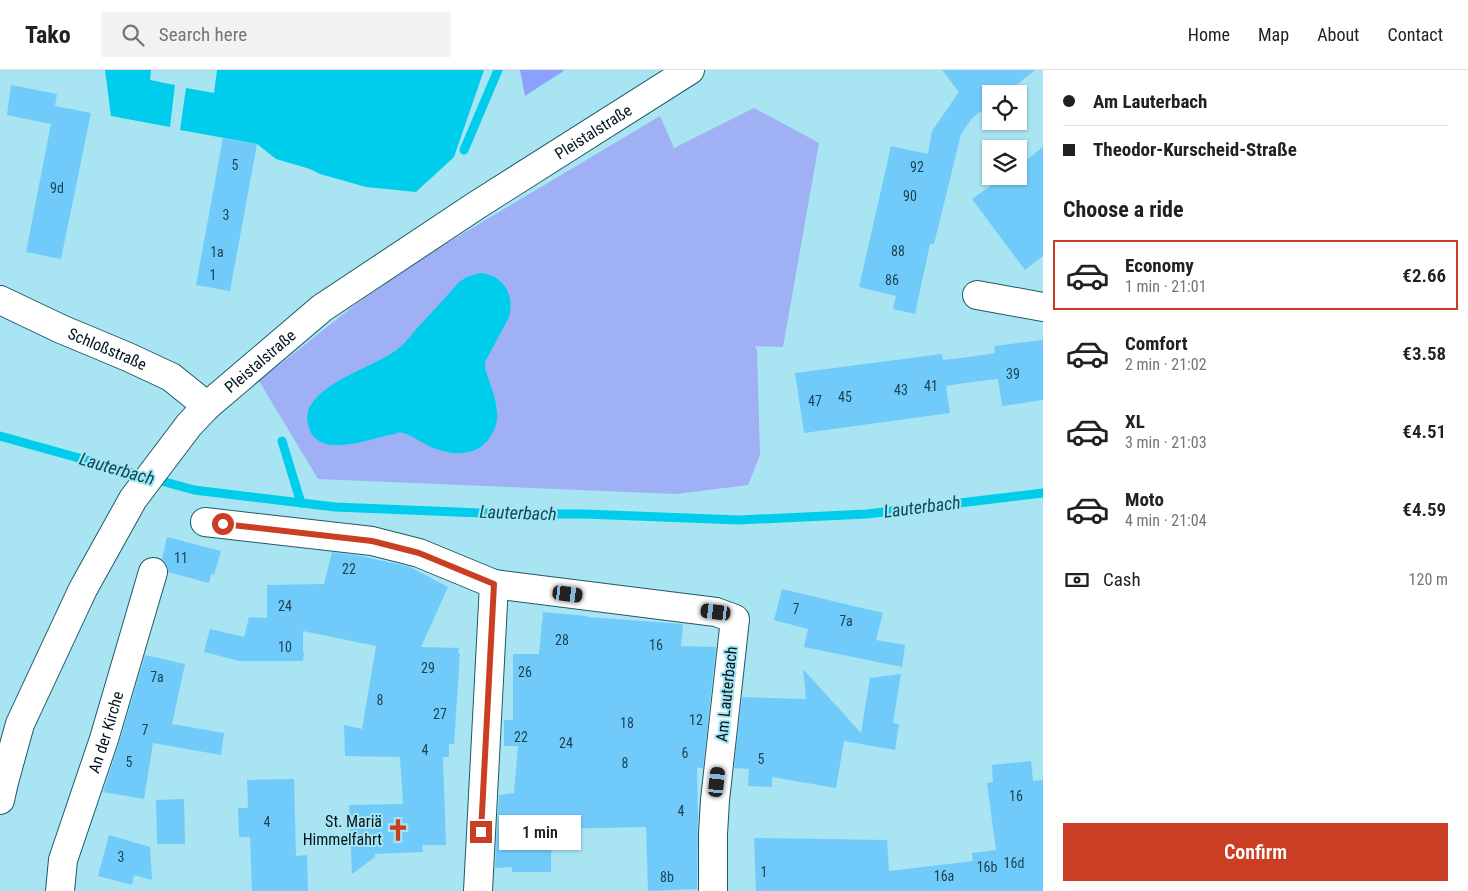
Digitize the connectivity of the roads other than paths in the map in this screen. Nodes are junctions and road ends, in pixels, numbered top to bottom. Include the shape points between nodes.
1 (690, 70) edge
2 (977, 295) dead end
3 (0, 300) edge
4 (1043, 306) edge
5 (208, 406) junction
6 (205, 522) dead end
7 (153, 572) dead end
8 (494, 584) junction
9 (0, 800) edge
10 (60, 891) edge
11 (478, 891) edge
12 (713, 891) edge

1 - 5 street, Pleistalstraße via 322,308
2 - 4 street
3 - 5 street, Schloßstraße via 171,377
5 - 9 street, Pleistalstraße via 189,425 132,499 83,589 20,724
6 - 8 street, Am Lauterbach via 372,541 419,553
7 - 10 street, An der Kirche via 104,740 63,860
8 - 11 street
8 - 12 street, Am Lauterbach via 716,612 735,619 715,800

